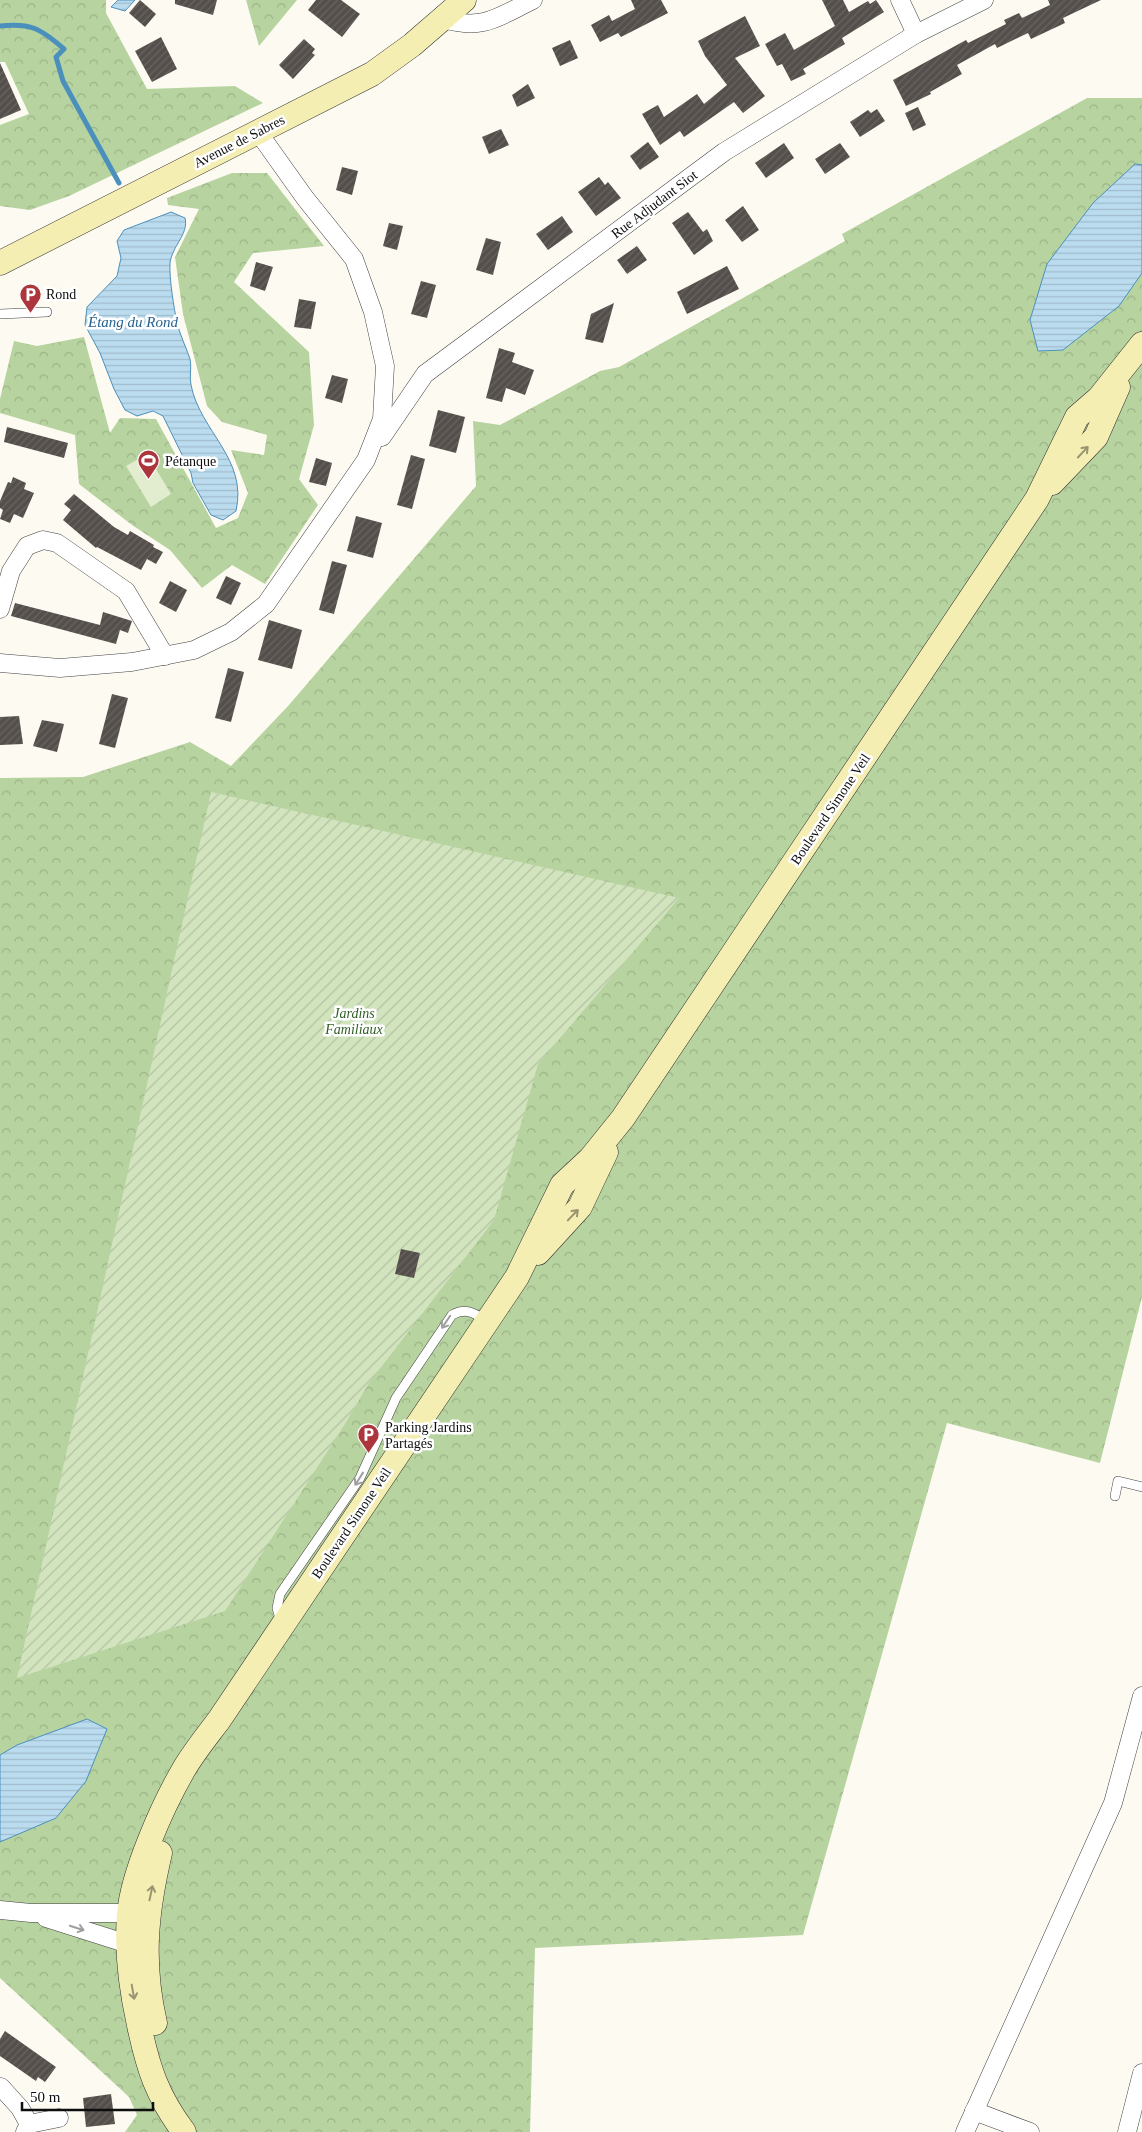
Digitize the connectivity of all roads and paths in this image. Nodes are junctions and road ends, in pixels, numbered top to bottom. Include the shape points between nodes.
1 (464, 0) edge
2 (533, 0) edge
3 (900, 0) edge
4 (984, 0) edge
5 (443, 19) junction
6 (916, 34) junction
7 (258, 132) junction
8 (0, 263) edge
9 (47, 312) dead end
10 (0, 314) edge
11 (1137, 352) edge
12 (366, 460) junction
13 (0, 609) edge
14 (165, 656) junction
15 (0, 663) edge
16 (487, 1322) junction
17 (1142, 1487) edge
18 (1115, 1496) dead end
19 (282, 1625) junction
20 (1142, 1696) edge
21 (219, 1720) junction
22 (0, 1910) edge
23 (31, 1913) junction
24 (129, 1913) junction
25 (137, 1942) junction
26 (1142, 2073) edge
27 (2, 2087) dead end
28 (974, 2111) junction
29 (59, 2118) dead end
30 (27, 2128) edge
31 (185, 2132) edge
32 (965, 2132) edge
33 (1030, 2132) edge
34 (1127, 2132) edge

1 - 5 main road, Avenue de Sabres
2 - 5 street via 490,21 464,25
3 - 6 street
4 - 6 street, Rue Adjudant Siot
5 - 7 main road, Avenue de Sabres via 372,74
6 - 12 street, Rue Adjudant Siot via 724,152 426,374
7 - 8 main road, Avenue de Sabres
7 - 12 street via 304,198 354,259 373,312 385,366 382,418
9 - 10 lane
11 - 16 main road, Boulevard Simone Veil via 1096,437 1037,499 623,1118 580,1207 516,1277
12 - 14 street via 266,604 231,632 194,650
13 - 14 street via 11,571 27,546 43,540 57,543 126,591
14 - 15 street via 60,668
16 - 19 main road, Boulevard Simone Veil
16 -> 19 lane via 470,1311 460,1310 452,1315 396,1398 360,1478 280,1594 276,1608
17 - 18 lane via 1118,1481
19 - 21 main road, Boulevard Simone Veil
20 - 28 street via 1113,1803
21 - 24 main road, Boulevard Simone Veil via 184,1768 171,1793 143,1860
25 -> 21 main road, Boulevard Simone Veil via 147,1916 166,1830 186,1780
22 - 23 street
23 - 24 street
23 -> 25 street
24 - 25 main road via 139,1919
25 - 31 main road, Boulevard Simone Veil via 148,1979 164,2063
25 -> 31 main road, Boulevard Simone Veil via 130,1976 145,2054 162,2099
26 - 34 street
27 - 30 street via 20,2108
28 - 32 street
28 - 33 street
29 - 30 street

